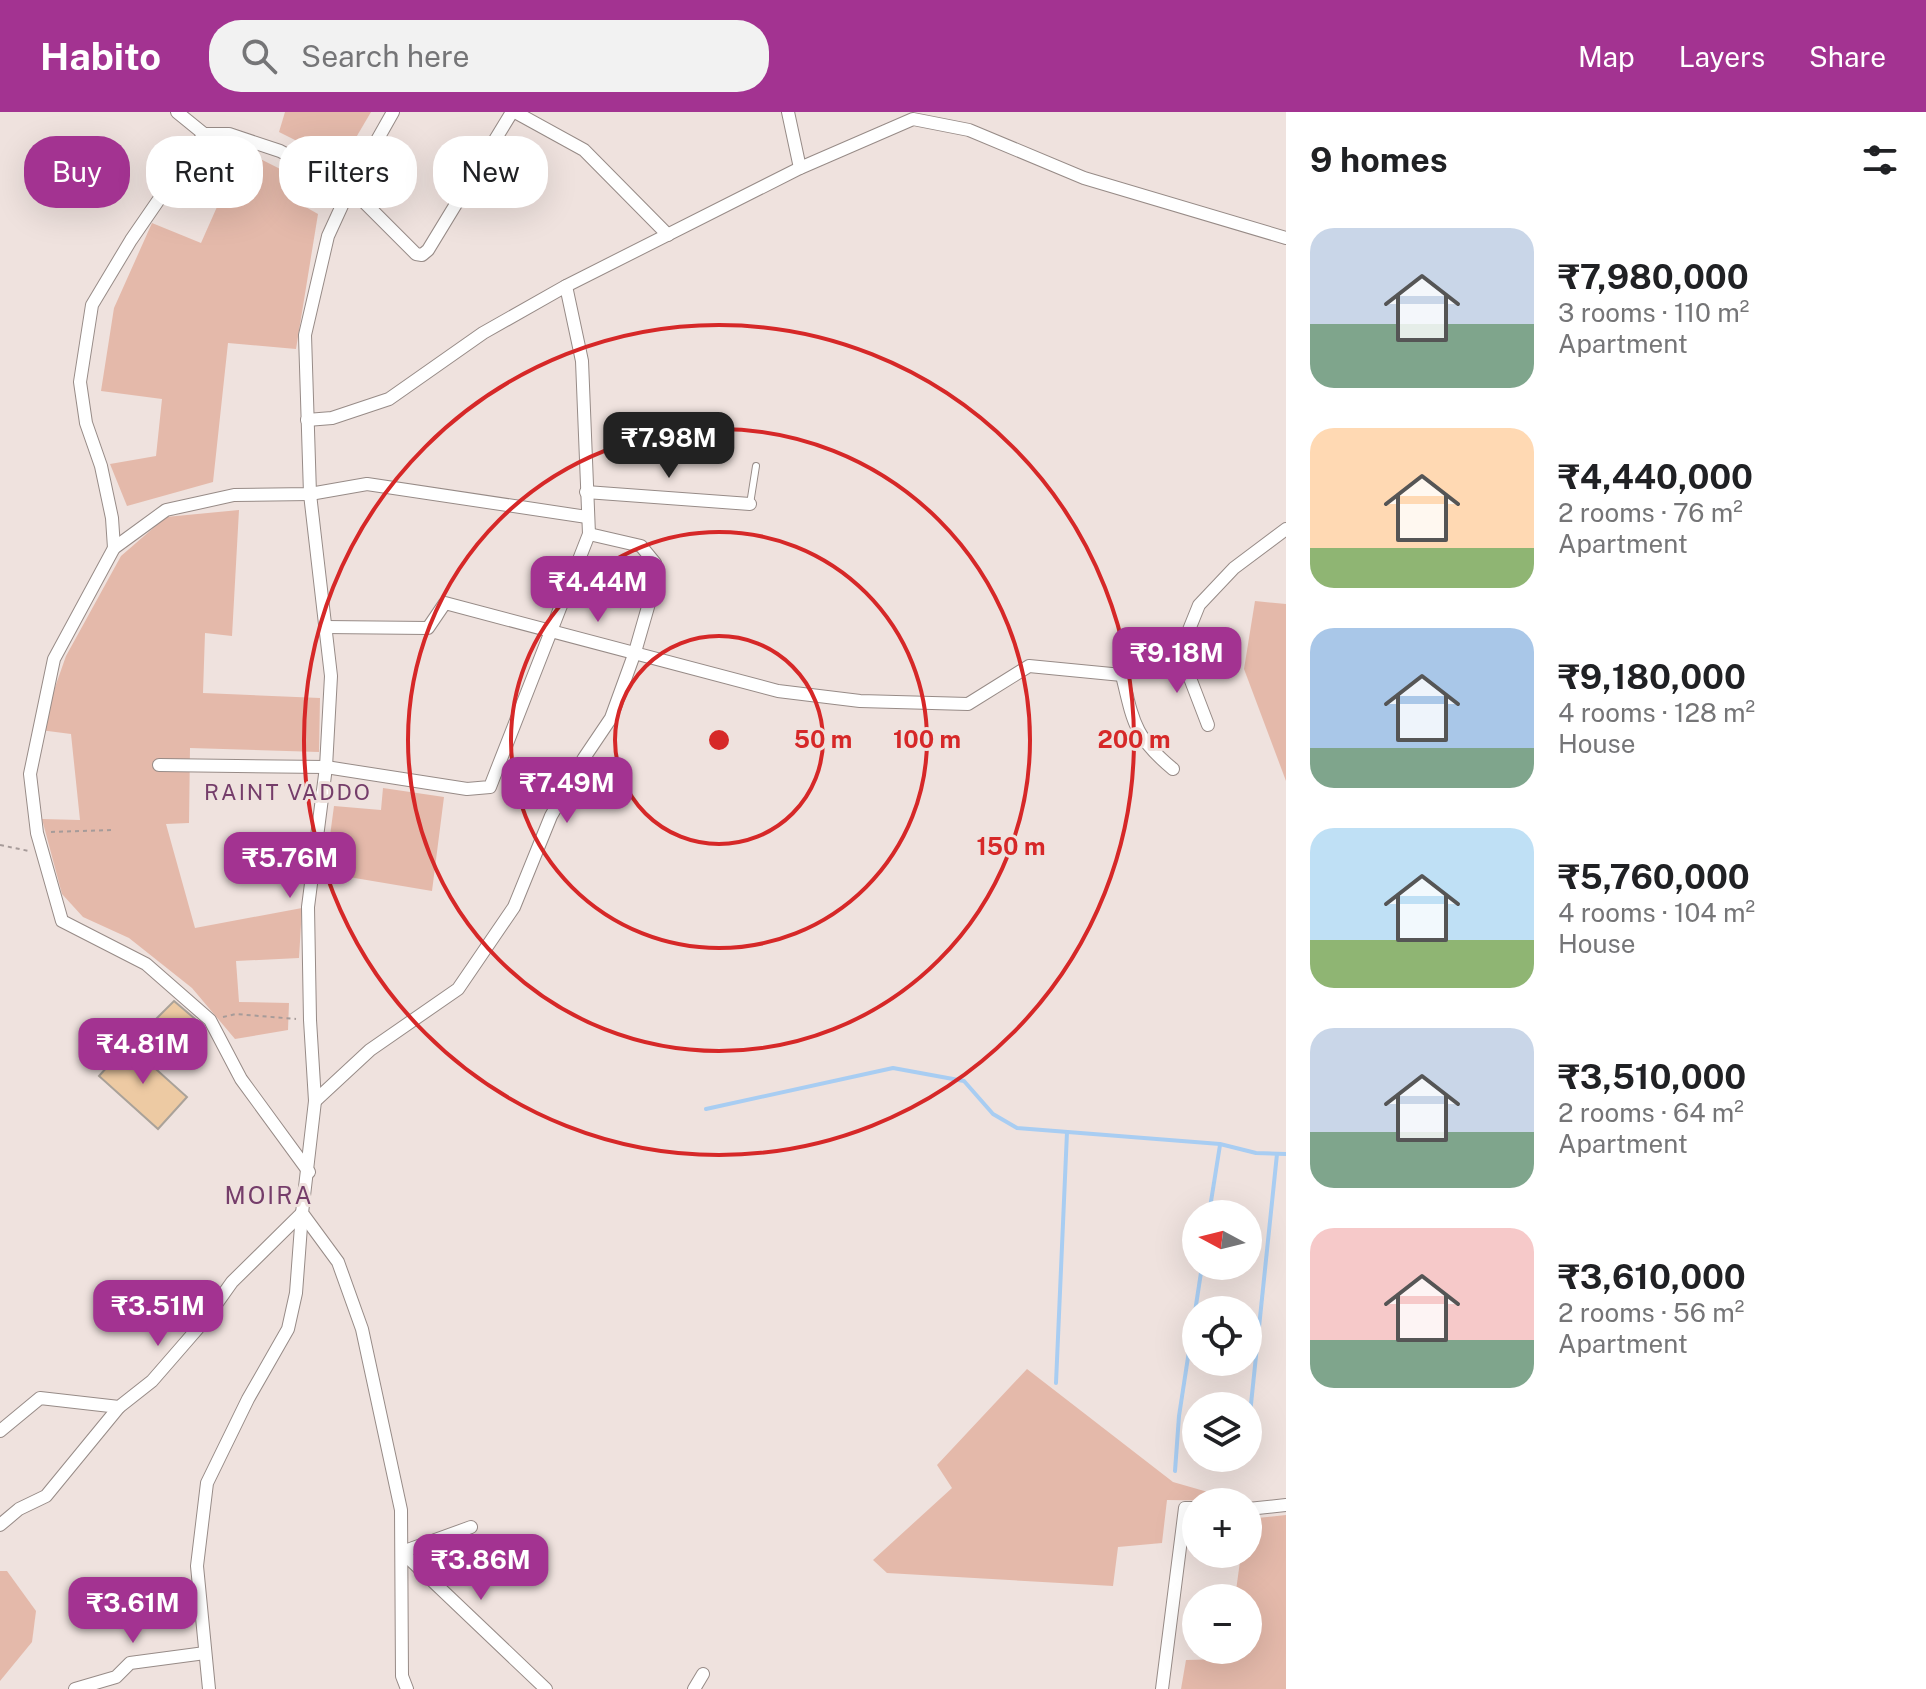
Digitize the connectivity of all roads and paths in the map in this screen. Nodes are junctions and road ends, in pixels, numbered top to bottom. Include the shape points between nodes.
1 (177, 112) edge
2 (393, 112) edge
3 (514, 112) edge
4 (788, 112) edge
5 (204, 134) junction
6 (379, 136) edge
7 (279, 151) edge
8 (800, 168) junction
9 (341, 208) edge
10 (370, 208) edge
11 (668, 235) junction
12 (1286, 238) edge
13 (566, 286) junction
14 (307, 420) junction
15 (756, 466) dead end
16 (586, 492) junction
17 (310, 494) junction
18 (750, 504) joint
19 (587, 517) junction
20 (1286, 529) edge
21 (589, 534) junction
22 (114, 548) junction
23 (325, 627) junction
24 (553, 632) junction
25 (635, 652) junction
26 (1180, 652) junction
27 (1122, 675) junction
28 (1208, 725) dead end
29 (159, 765) dead end
30 (326, 767) junction
31 (1173, 769) dead end
32 (114, 830) dead end
33 (37, 833) junction
34 (0, 845) edge
35 (42, 854) junction
36 (210, 1020) junction
37 (310, 1020) junction
38 (315, 1101) junction
39 (309, 1172) junction
40 (302, 1213) junction
41 (119, 1407) junction
42 (0, 1431) edge
43 (1286, 1505) edge
44 (1262, 1508) edge
45 (0, 1525) edge
46 (471, 1527) dead end
47 (1182, 1532) edge
48 (402, 1552) junction
49 (205, 1653) junction
50 (703, 1674) dead end
51 (404, 1683) edge
52 (75, 1689) edge
53 (209, 1689) edge
54 (394, 1689) edge
55 (546, 1689) edge
56 (694, 1689) edge
57 (1162, 1689) edge

1 - 5 street
2 - 6 street
3 - 10 street via 422,255
3 - 11 street via 584,150
4 - 8 street
5 - 7 street via 229,134
5 - 22 street via 92,305 80,382 110,505
8 - 11 street
8 - 12 street via 913,119 969,130 1084,178
9 - 14 street via 328,236 305,335
11 - 13 street
13 - 14 street via 483,333 389,399 332,418
13 - 16 street via 582,361
14 - 17 street
15 - 18 lane
16 - 18 street
16 - 19 street
17 - 19 street via 367,484
17 - 22 street via 234,495 166,510
17 - 23 street
19 - 21 street
20 - 26 street via 1234,568 1199,605
21 - 24 street
21 - 25 street via 641,546 655,563 654,586
22 - 33 street via 54,659 30,774
23 - 24 street via 428,628 445,603
23 - 30 street via 331,676
24 - 25 street
24 - 30 street via 490,787 467,789
25 - 27 street via 778,691 860,701 968,704 1029,666
25 - 38 street via 611,718 551,816 514,907 458,989 370,1050
26 - 27 street
26 - 28 street
27 - 31 street via 1132,719 1149,749
29 - 30 street
30 - 37 street via 308,907
32 - 33 path
33 - 35 street
34 - 35 path
35 - 36 street via 62,921 146,964
36 - 37 path via 236,1014
36 - 39 street via 241,1079
37 - 38 street
38 - 39 street
39 - 40 street
40 - 41 street via 232,1282 152,1381
40 - 48 street via 338,1262 362,1329 401,1510
40 - 49 street via 288,1329 207,1483 197,1566
41 - 42 street via 40,1398
41 - 45 street via 46,1496
43 - 44 street
46 - 48 street
47 - 57 street
48 - 51 street
48 - 55 street
49 - 52 street via 130,1663 116,1677
49 - 53 street
50 - 56 street
51 - 54 street

